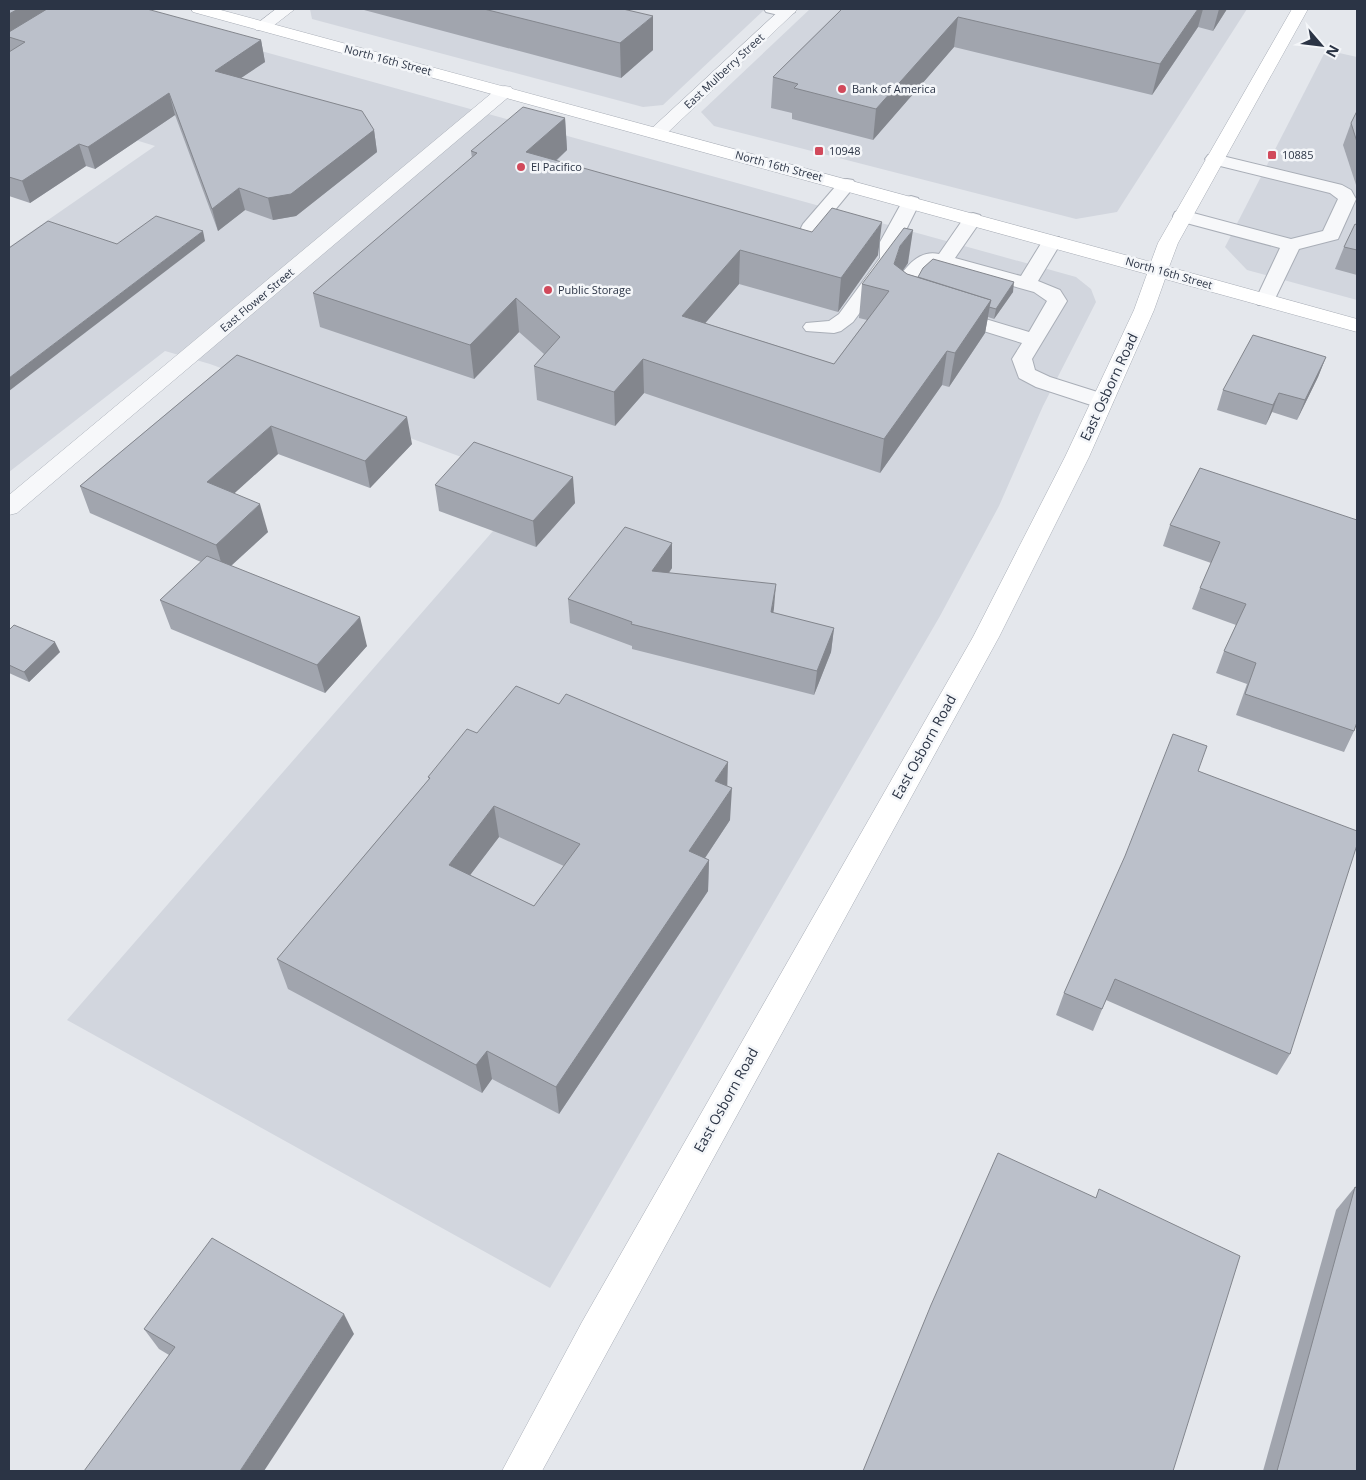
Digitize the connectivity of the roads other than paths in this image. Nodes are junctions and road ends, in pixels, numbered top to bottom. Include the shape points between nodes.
1 (199, 9) edge
2 (287, 9) edge
3 (1300, 9) edge
4 (783, 10) edge
5 (262, 26) junction
6 (504, 92) junction
7 (657, 133) junction
8 (1214, 159) junction
9 (847, 184) junction
10 (911, 202) junction
11 (1182, 216) junction
12 (972, 219) junction
13 (810, 228) dead end
14 (1052, 241) junction
15 (1291, 245) junction
16 (944, 260) junction
17 (1158, 270) junction
18 (1026, 284) junction
19 (1265, 300) junction
20 (1357, 326) edge
21 (813, 327) dead end
22 (1034, 340) junction
23 (1102, 401) junction
24 (9, 507) edge
25 (522, 1471) edge

1 - 5 main road, North 16th Street
2 - 5 street
3 - 8 main road, East Osborn Road
4 - 7 street, East Mulberry Street
5 - 6 main road, North 16th Street
6 - 7 main road, North 16th Street
6 - 24 street, East Flower Street
7 - 9 main road, North 16th Street
8 - 11 main road, East Osborn Road
8 - 15 lane via 1336,189 1345,194 1347,199 1340,238
9 - 10 main road, North 16th Street
9 - 13 lane
10 - 12 main road, North 16th Street
10 - 21 lane via 890,242 890,258 846,318 834,326
11 - 15 lane
11 - 17 main road, East Osborn Road
12 - 14 main road, North 16th Street
12 - 16 lane
14 - 17 main road, North 16th Street
14 - 18 lane
15 - 19 lane
16 - 18 lane
16 - 22 lane via 923,260 903,288 902,296 910,302
17 - 19 main road, North 16th Street
17 - 23 main road, East Osborn Road via 1144,310
18 - 22 lane via 1053,294 1057,301
19 - 20 main road, North 16th Street
22 - 23 lane via 1022,359 1026,373 1043,382
23 - 25 main road, East Osborn Road via 1070,472 986,637

